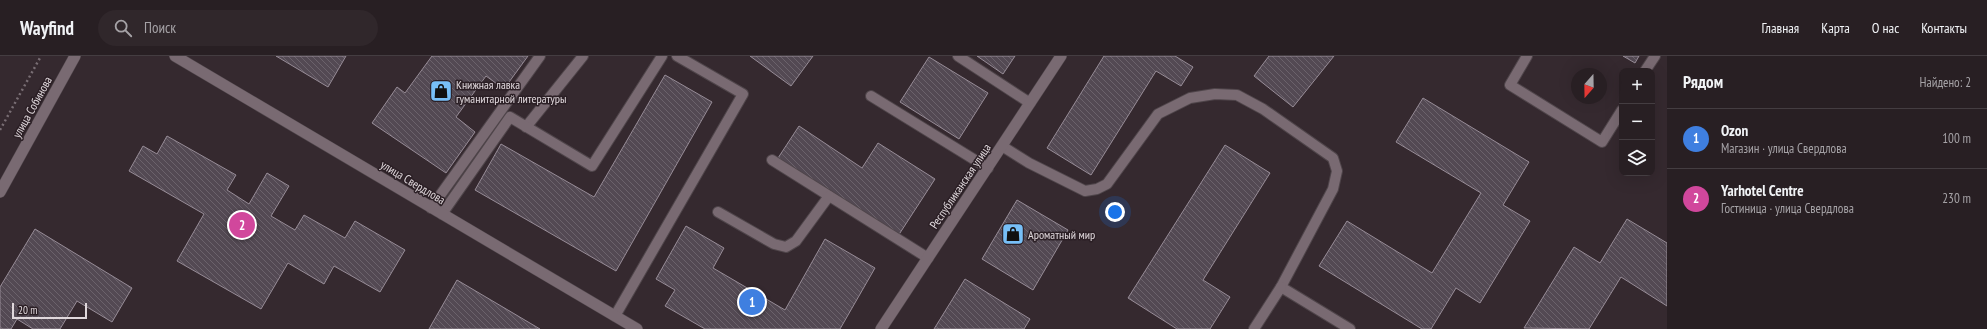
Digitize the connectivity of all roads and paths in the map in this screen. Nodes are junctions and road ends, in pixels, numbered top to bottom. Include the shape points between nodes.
1 (41, 56) edge
2 (75, 56) edge
3 (175, 56) edge
4 (540, 56) edge
5 (583, 56) edge
6 (662, 56) edge
7 (677, 56) edge
8 (958, 56) edge
9 (1061, 56) edge
10 (1527, 56) edge
11 (1654, 56) edge
12 (1647, 68) edge
13 (872, 96) dead end
14 (1030, 103) junction
15 (1619, 115) edge
16 (526, 126) junction
17 (0, 130) edge
18 (1002, 146) junction
19 (772, 160) dead end
20 (988, 168) junction
21 (0, 192) edge
22 (829, 196) junction
23 (431, 208) junction
24 (718, 212) dead end
25 (442, 214) junction
26 (928, 258) junction
27 (1281, 287) junction
28 (615, 316) junction
29 (637, 329) edge
30 (881, 329) edge
31 (1254, 329) edge
32 (1350, 329) edge

1 - 17 path
2 - 21 street, улица Собинова
3 - 23 street, улица Свердлова
4 - 23 lane
5 - 16 lane
6 - 16 lane via 592,166
7 - 28 lane via 743,94
8 - 14 lane
9 - 14 street, Республиканская улица
10 - 15 lane via 1510,85 1602,142
11 - 12 lane
13 - 20 lane
14 - 18 street, Республиканская улица
16 - 25 lane via 510,117
18 - 20 street, Республиканская улица
18 - 27 lane via 1029,163 1085,191 1097,189 1107,184 1158,114 1190,98 1215,94 1237,95 1263,109 1333,158 1337,171 1333,189
19 - 22 lane
20 - 26 street, Республиканская улица
22 - 24 lane via 796,241 786,247 774,244
22 - 26 lane
23 - 25 street, улица Свердлова
25 - 28 street, улица Свердлова
26 - 30 street, Республиканская улица
27 - 31 lane
27 - 32 lane
28 - 29 street, улица Свердлова

